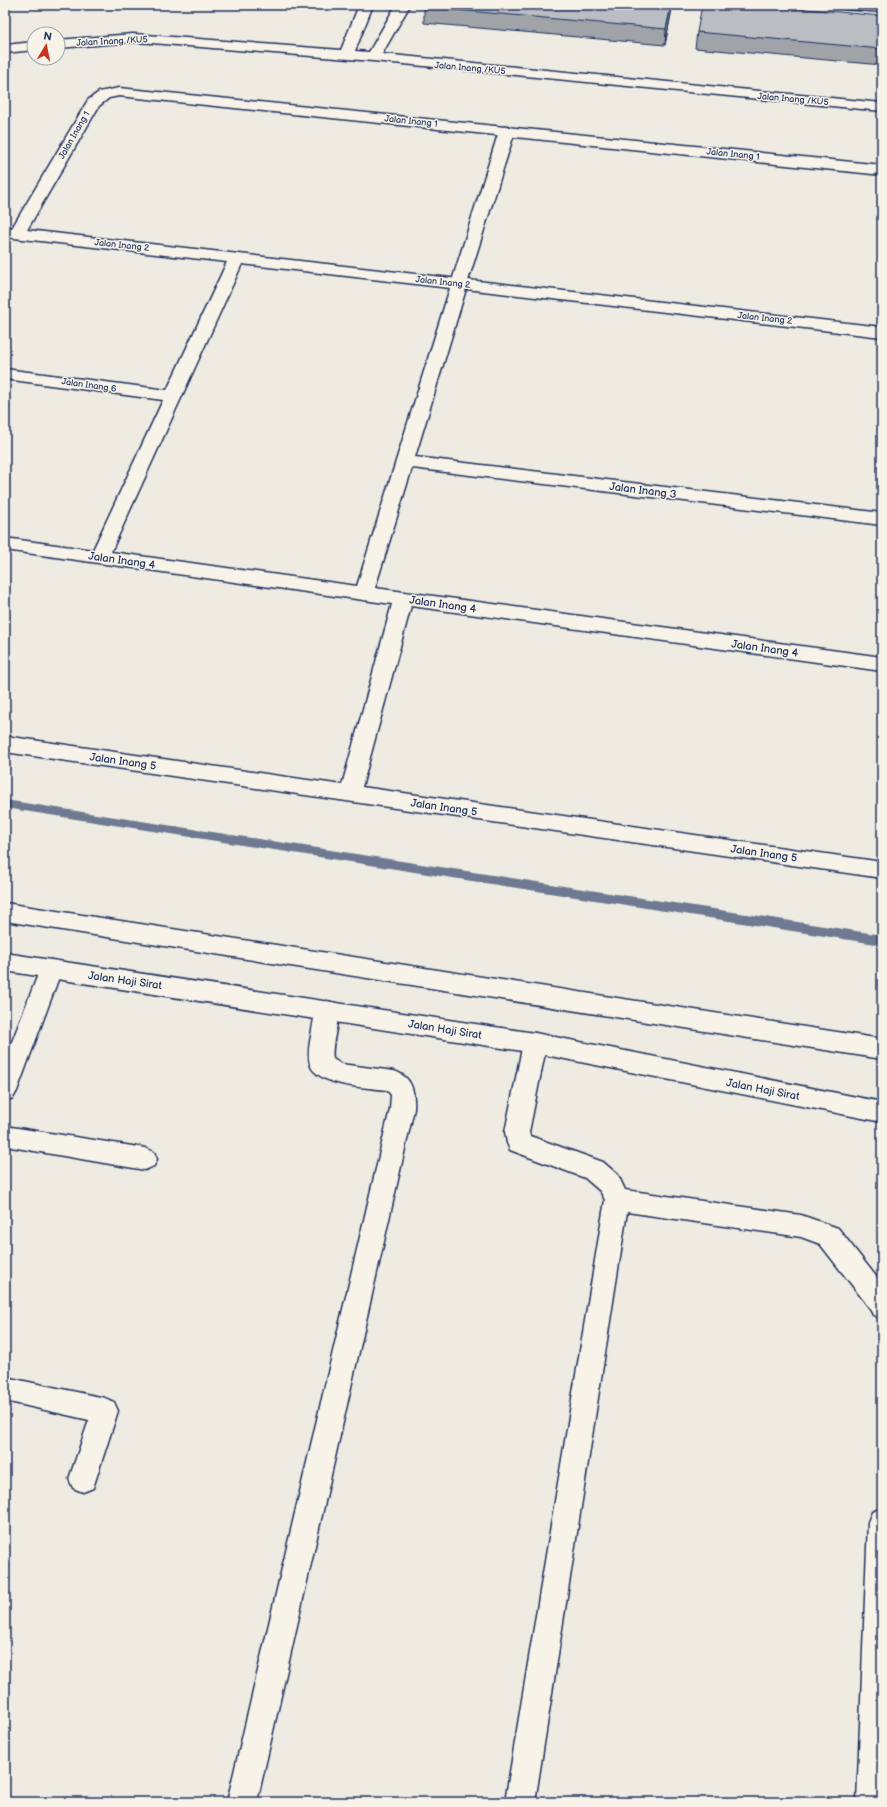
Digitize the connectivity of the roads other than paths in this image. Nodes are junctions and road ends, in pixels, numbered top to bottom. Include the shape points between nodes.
1 (366, 5) edge
2 (403, 5) edge
3 (846, 5) edge
4 (882, 8) edge
5 (66, 43) edge
6 (26, 47) edge
7 (5, 49) edge
8 (346, 55) junction
9 (373, 57) junction
10 (882, 107) edge
11 (508, 131) junction
12 (882, 170) edge
13 (11, 233) edge
14 (237, 258) junction
15 (459, 284) junction
16 (882, 332) edge
17 (5, 374) edge
18 (173, 396) junction
19 (404, 461) junction
20 (882, 520) edge
21 (5, 544) edge
22 (99, 557) junction
23 (364, 593) junction
24 (403, 599) junction
25 (882, 664) edge
26 (5, 744) edge
27 (350, 794) junction
28 (882, 870) edge
29 (5, 912) edge
30 (5, 962) edge
31 (51, 969) junction
32 (327, 1010) junction
33 (535, 1043) junction
34 (882, 1049) edge
35 (5, 1092) edge
36 (882, 1112) edge
37 (5, 1136) edge
38 (145, 1159) dead end
39 (617, 1200) junction
40 (882, 1307) edge
41 (5, 1389) edge
42 (83, 1479) dead end
43 (882, 1522) edge
44 (242, 1802) edge
45 (520, 1802) edge
46 (872, 1802) edge

1 - 8 street
2 - 9 street
3 - 4 street
5 - 8 street, Jalan Inang /KU5 via 133,38
6 - 7 street
8 - 9 street, Jalan Inang /KU5
9 - 10 street, Jalan Inang /KU5
11 - 12 street, Jalan Inang 1
11 - 13 street, Jalan Inang 1 via 119,92 104,95 93,103
11 - 15 street
13 - 14 street, Jalan Inang 2
14 - 15 street, Jalan Inang 2
14 - 18 street
15 - 16 street, Jalan Inang 2
15 - 19 street
17 - 18 street, Jalan Inang 6
18 - 22 street
19 - 20 street, Jalan Inang 3
19 - 23 street
21 - 22 street, Jalan Inang 4
22 - 23 street, Jalan Inang 4
23 - 24 street, Jalan Inang 4
24 - 25 street, Jalan Inang 4
24 - 27 street
26 - 27 street, Jalan Inang 5
27 - 28 street, Jalan Inang 5
29 - 34 street
30 - 31 street, Jalan Haji Sirat
31 - 32 street, Jalan Haji Sirat
31 - 35 street
32 - 33 street, Jalan Haji Sirat
32 - 44 street via 320,1050 322,1064 336,1073 394,1081 403,1093 402,1109
33 - 36 street, Jalan Haji Sirat
33 - 39 street via 516,1132 519,1143 594,1170 609,1183
37 - 38 street
39 - 40 street via 801,1226 829,1236
39 - 45 street
41 - 42 street via 105,1411
43 - 46 street

